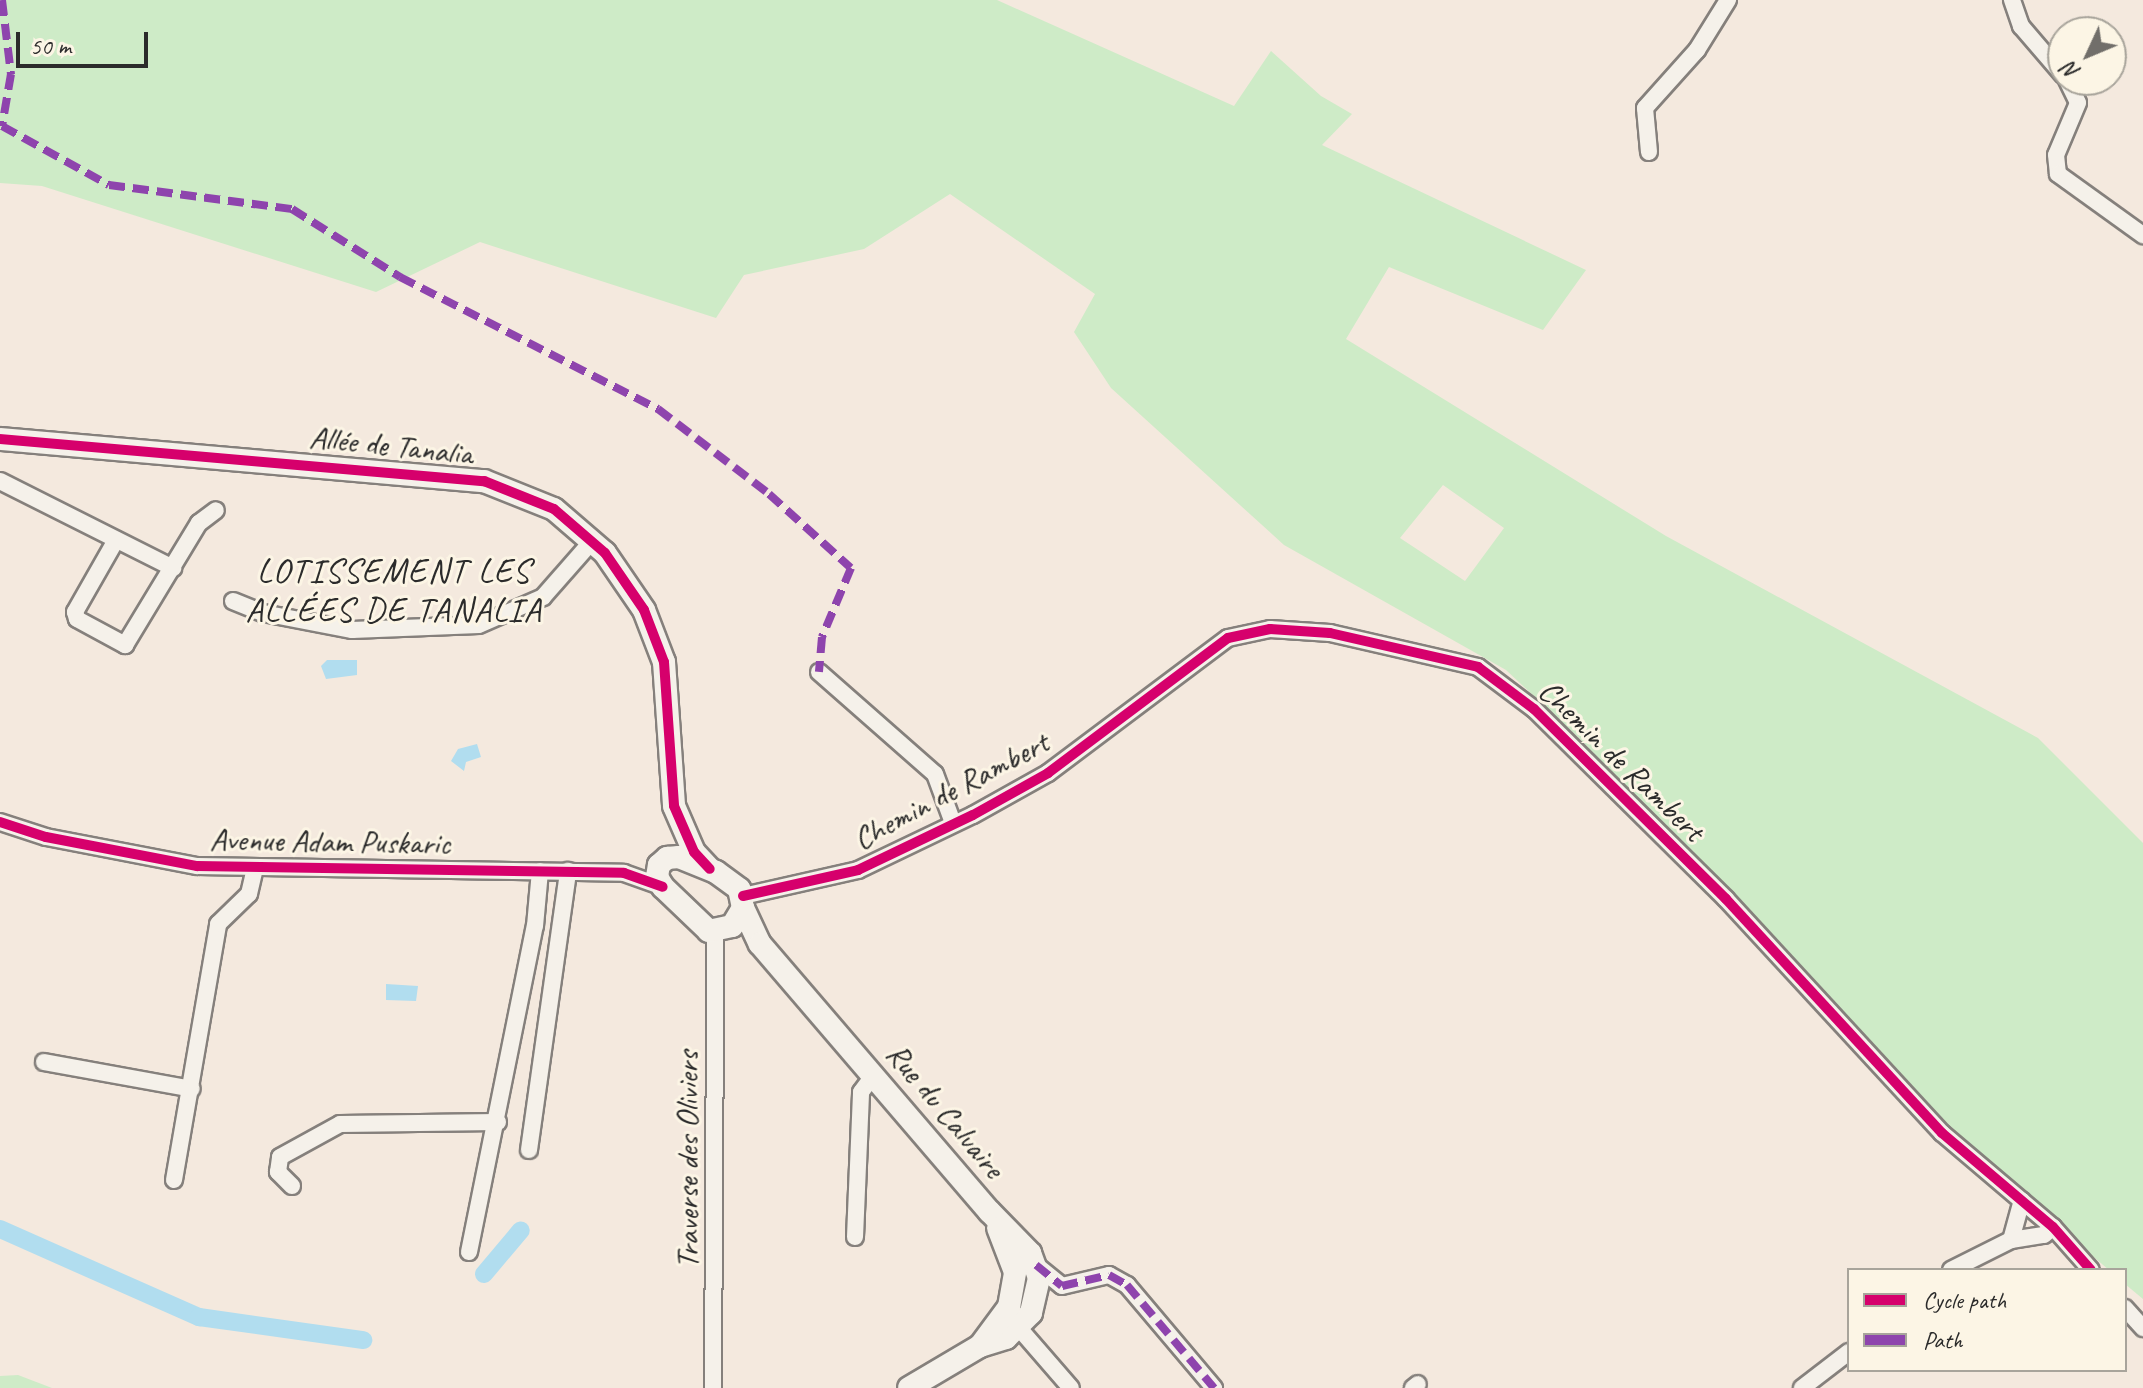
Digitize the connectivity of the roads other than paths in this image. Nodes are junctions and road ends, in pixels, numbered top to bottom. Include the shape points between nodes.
1 (1728, 0) edge
2 (2012, 0) edge
3 (2047, 57) edge
4 (2074, 96) edge
5 (1649, 152) dead end
6 (2143, 235) edge
7 (0, 439) edge
8 (0, 481) edge
9 (216, 510) dead end
10 (116, 540) junction
11 (593, 540) junction
12 (173, 568) junction
13 (233, 601) dead end
14 (819, 672) dead end
15 (0, 822) edge
16 (953, 823) junction
17 (681, 829) junction
18 (664, 860) junction
19 (255, 868) junction
20 (710, 869) junction
21 (540, 871) junction
22 (568, 871) junction
23 (624, 873) junction
24 (663, 887) junction
25 (743, 902) junction
26 (720, 931) junction
27 (760, 944) junction
28 (44, 1062) dead end
29 (873, 1076) junction
30 (192, 1089) junction
31 (498, 1122) junction
32 (529, 1150) dead end
33 (174, 1180) dead end
34 (292, 1186) dead end
35 (2022, 1200) junction
36 (989, 1211) junction
37 (2053, 1227) junction
38 (855, 1237) dead end
39 (2011, 1240) junction
40 (469, 1252) dead end
41 (1036, 1265) junction
42 (1955, 1268) edge
43 (2089, 1268) edge
44 (1009, 1307) junction
45 (2127, 1310) edge
46 (2143, 1328) edge
47 (1018, 1330) junction
48 (980, 1346) junction
49 (1847, 1354) edge
50 (713, 1388) edge
51 (909, 1388) edge
52 (1071, 1388) edge
53 (1214, 1388) edge
54 (1802, 1388) edge

1 - 5 street via 1697,50 1645,108
2 - 3 street via 2021,26
4 - 6 street via 2078,103 2056,155 2058,174
7 - 11 street, Allée de Tanalia via 484,481 546,505
8 - 10 street
9 - 12 street via 199,523
10 - 12 street
10 - 12 street via 75,612 77,619 120,643 132,640
11 - 13 street via 543,597 479,625 352,630 263,613
11 - 17 street, Allée de Tanalia via 628,581 664,662 672,788
14 - 16 street via 935,774
15 - 19 street, Avenue Adam Puskaric via 157,860
16 - 25 street, Chemin de Rambert via 858,870
16 - 35 street, Chemin de Rambert via 1048,773 1228,638 1270,629 1330,633 1478,667 1534,709 1726,899 1942,1133
17 - 18 street via 678,846
17 - 20 street, Allée de Tanalia
18 - 20 street
18 - 23 street, Avenue Adam Puskaric
18 - 24 street via 657,877
19 - 21 street, Avenue Adam Puskaric
19 - 30 street via 249,894 218,924
20 - 25 street
21 - 22 street, Avenue Adam Puskaric
21 - 31 street via 535,926
22 - 23 street, Avenue Adam Puskaric
22 - 32 street
23 - 24 street, Avenue Adam Puskaric
24 - 26 street
25 - 26 street
25 - 27 street, Rue du Calvaire
26 - 27 street, Rue du Calvaire
26 - 50 street, Traverse des Oliviers
27 - 29 street, Rue du Calvaire
28 - 30 street
29 - 36 street, Rue du Calvaire
29 - 38 street via 861,1092
30 - 33 street
31 - 34 street via 340,1124 280,1157 278,1172
31 - 40 street
35 - 37 street, Chemin de Rambert
35 - 39 street
36 - 41 street, Rue du Calvaire
36 - 44 street via 1012,1254 1015,1288
37 - 39 street via 2044,1235
37 - 43 street, Chemin de Rambert
39 - 42 street
41 - 47 street via 1036,1303
41 - 53 street via 1062,1286 1109,1275 1127,1285
44 - 47 street
44 - 48 street
45 - 46 street
47 - 48 street
47 - 52 street
48 - 51 street
49 - 54 street

